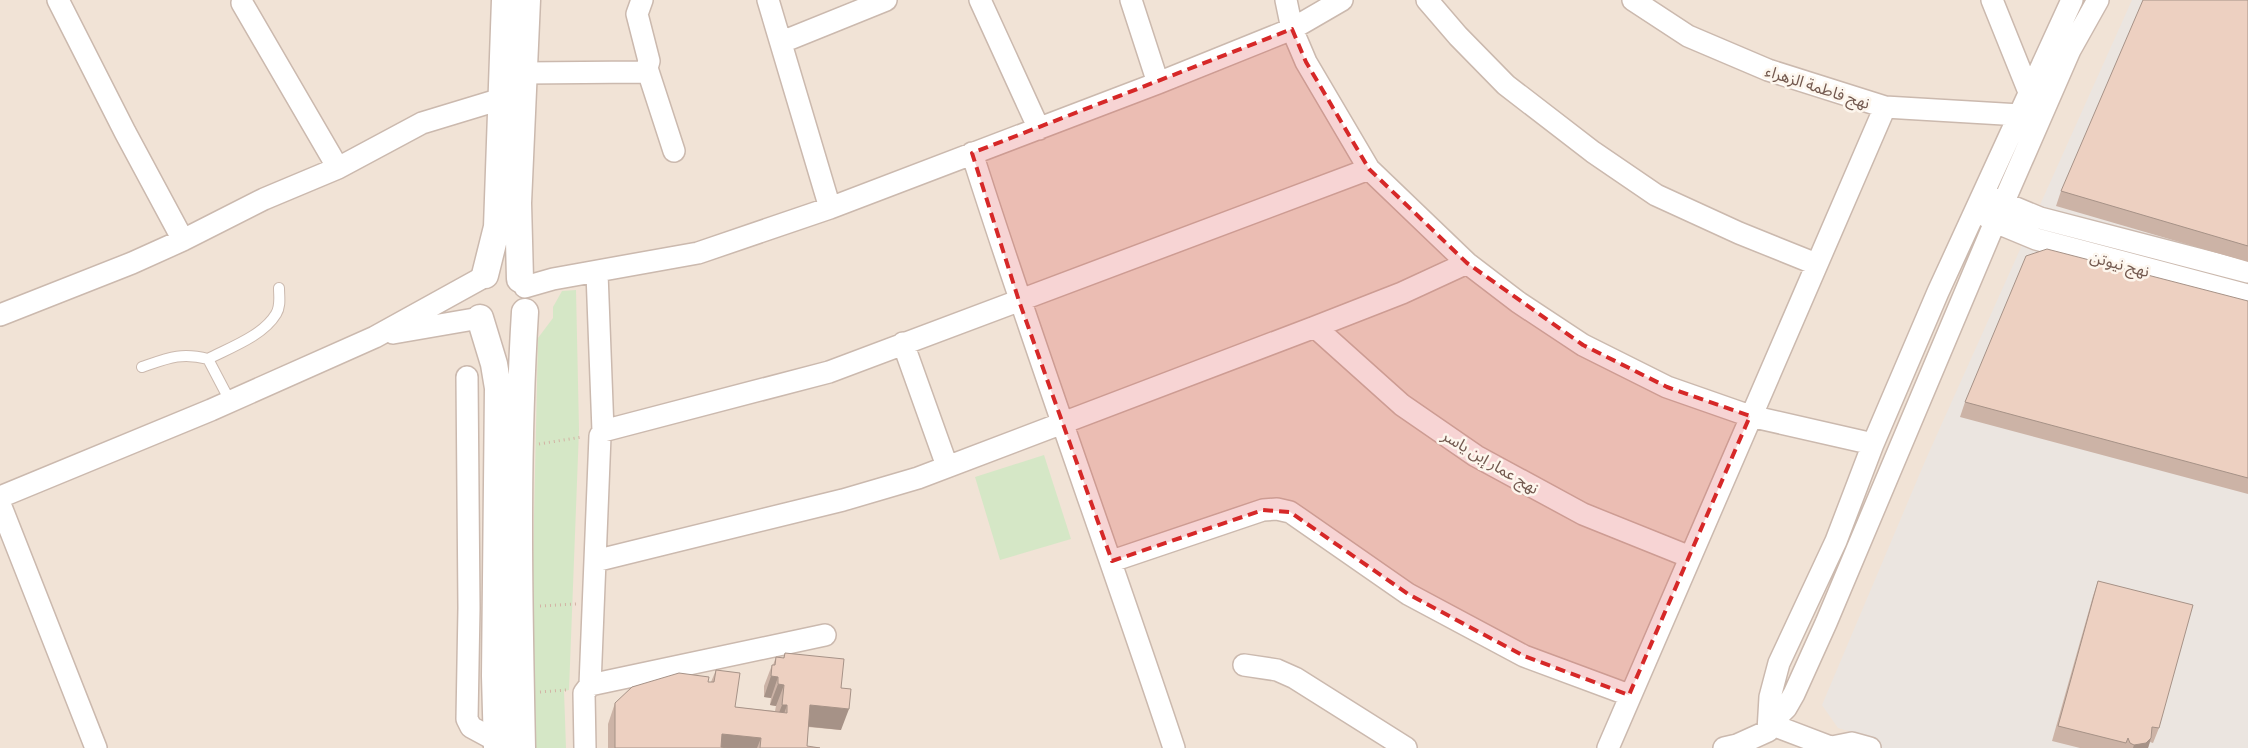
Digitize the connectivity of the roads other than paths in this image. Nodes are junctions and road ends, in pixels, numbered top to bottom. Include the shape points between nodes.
1 (58, 0) edge
2 (505, 0) edge
3 (527, 0) edge
4 (642, 0) edge
5 (768, 0) edge
6 (886, 0) edge
7 (980, 0) edge
8 (1131, 0) edge
9 (1286, 0) edge
10 (1342, 0) edge
11 (1427, 0) edge
12 (1633, 0) edge
13 (1992, 0) edge
14 (2072, 0) edge
15 (2098, 0) edge
16 (242, 3) dead end
17 (1292, 29) junction
18 (782, 42) junction
19 (647, 68) junction
20 (524, 73) junction
21 (1158, 84) junction
22 (2029, 92) junction
23 (501, 99) junction
24 (1885, 107) junction
25 (2020, 115) junction
26 (1039, 129) junction
27 (674, 152) dead end
28 (972, 153) junction
29 (338, 168) junction
30 (1369, 169) junction
31 (1981, 202) junction
32 (830, 208) junction
33 (1999, 213) junction
34 (184, 240) junction
35 (1467, 263) junction
36 (1816, 264) junction
37 (2248, 272) edge
38 (597, 273) junction
39 (483, 277) junction
40 (279, 288) dead end
41 (523, 293) junction
42 (2248, 295) edge
43 (1019, 301) junction
44 (0, 315) edge
45 (480, 318) junction
46 (1315, 327) junction
47 (375, 336) junction
48 (902, 343) junction
49 (208, 359) junction
50 (142, 367) dead end
51 (466, 377) dead end
52 (230, 401) junction
53 (1750, 416) junction
54 (1063, 423) junction
55 (602, 433) junction
56 (1873, 444) junction
57 (947, 466) junction
58 (0, 497) edge
59 (0, 504) edge
60 (1690, 557) junction
61 (595, 561) junction
62 (1112, 561) junction
63 (825, 635) dead end
64 (1244, 665) dead end
65 (587, 689) junction
66 (1629, 696) junction
67 (1769, 736) edge
68 (497, 744) edge
69 (96, 748) edge
70 (522, 748) edge
71 (585, 748) edge
72 (1174, 748) edge
73 (1406, 748) edge
74 (1608, 748) edge
75 (1724, 748) edge
76 (1832, 748) edge
77 (1870, 748) edge

1 - 34 street via 124,132
2 - 23 street
3 - 20 street
4 - 19 street via 637,14 649,58
5 - 18 street
6 - 18 street
7 - 26 street
8 - 21 street
9 - 17 street
10 - 17 street
11 - 36 street via 1506,85 1656,195
12 - 24 street, نهج فاطمة الزهراء via 1688,36 1714,48 1768,70
13 - 22 street
14 - 22 street
15 - 33 street via 2070,50
16 - 29 street
17 - 21 street
17 - 30 street via 1306,62
18 - 32 street
19 - 20 street via 631,74
19 - 27 street
20 - 41 street via 518,203
21 - 26 street
22 - 25 street
23 - 29 street via 422,123
23 - 39 street via 497,227
24 - 25 street, نهج فاطمة الزهراء
24 - 36 street
25 - 31 street
26 - 28 street
28 - 32 street
28 - 43 street
29 - 34 street
30 - 35 street
30 - 43 street
31 - 33 street
31 - 56 street via 1938,292
32 - 38 street via 698,253
33 - 37 street, نهج نيوتن via 2040,218
33 - 42 street, نهج نيوتن via 2036,239
33 - 67 street via 1826,623 1786,708
34 - 44 street
35 - 46 street
35 - 53 street via 1518,302 1584,345 1667,387
36 - 53 street
38 - 41 street via 553,279
38 - 55 street
39 - 41 street via 499,271 507,272
39 - 45 street via 472,294 472,303
39 - 47 street
40 - 49 lane via 280,305 276,315 265,326
41 - 45 street via 520,318 505,326 490,324
41 - 70 street via 518,606
43 - 48 street
43 - 54 street
45 - 47 street
45 - 68 street via 498,388
46 - 54 street
46 - 60 street, نهج عمار إبن ياسر via 1402,405 1476,456 1582,514
47 - 52 street
48 - 55 street via 829,372
48 - 57 street
49 - 50 lane via 191,354 178,355
49 - 52 lane
51 - 68 street via 467,719 471,728
52 - 58 street
53 - 56 street
53 - 60 street
54 - 57 street
54 - 62 street
55 - 61 street
56 - 67 street via 1836,541 1779,663 1770,697
57 - 61 street via 843,500
59 - 69 street
60 - 66 street
61 - 65 street
62 - 66 street via 1263,510 1290,512 1408,594 1524,656
62 - 72 street
63 - 65 street
64 - 73 street via 1277,670 1295,678
65 - 71 street
66 - 74 street
67 - 75 street
67 - 76 street
76 - 77 street via 1852,743

